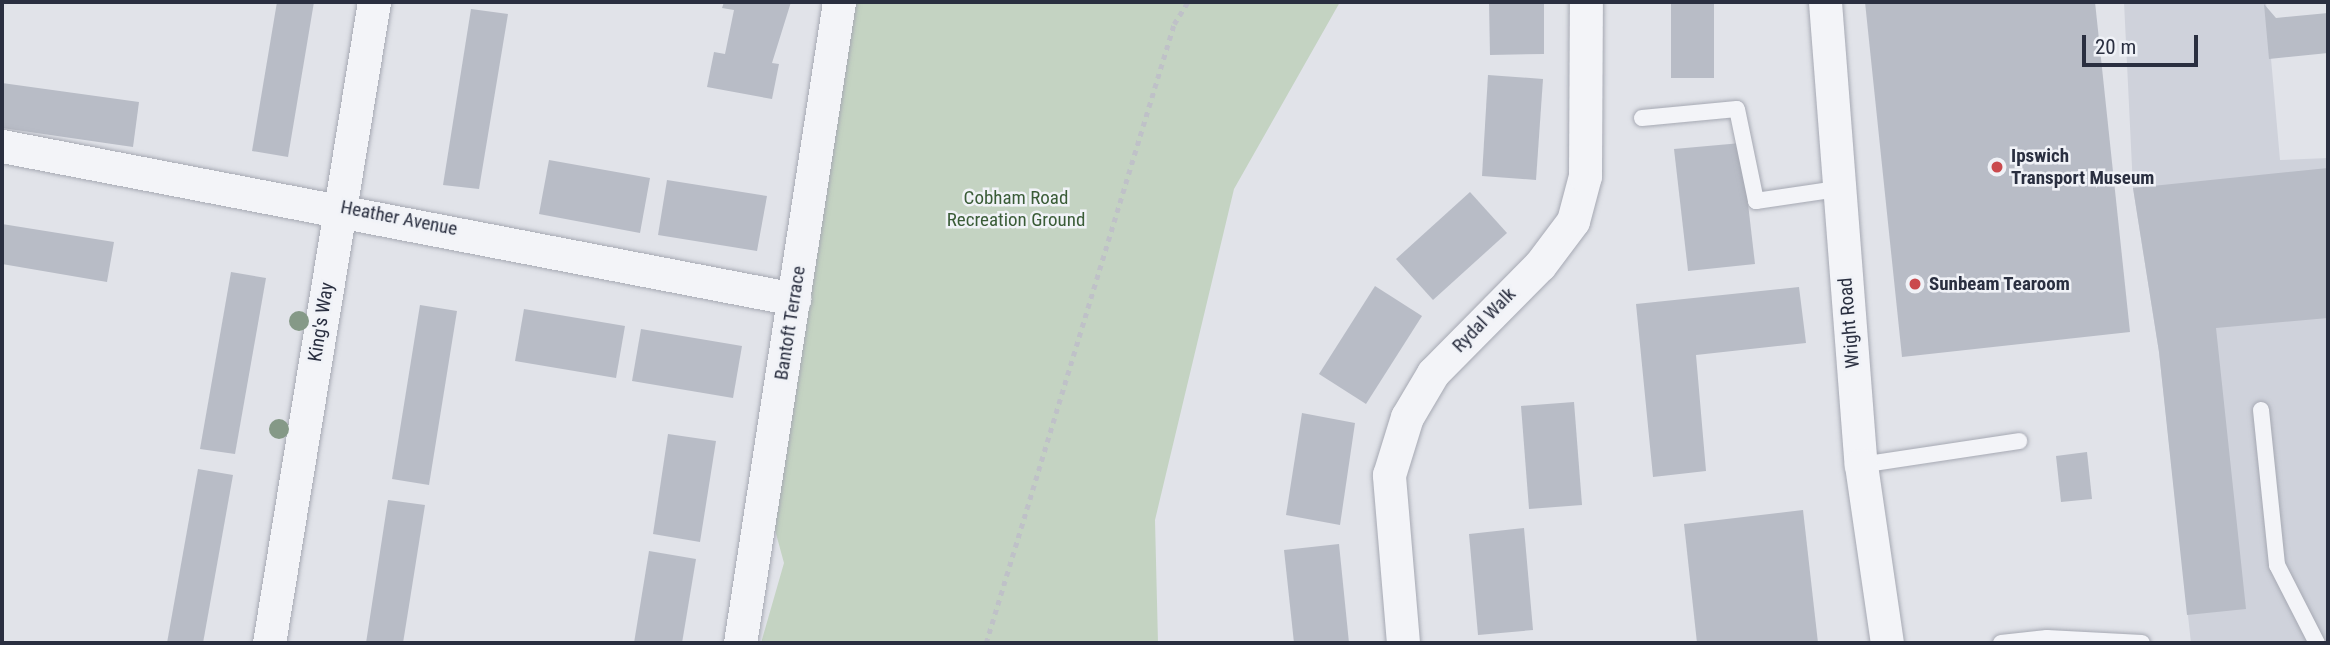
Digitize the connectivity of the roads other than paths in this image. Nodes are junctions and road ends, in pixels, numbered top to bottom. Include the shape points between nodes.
1 (374, 2) edge
2 (839, 2) edge
3 (1586, 2) edge
4 (1825, 2) edge
5 (1642, 118) dead end
6 (2, 146) edge
7 (1837, 189) junction
8 (339, 206) junction
9 (794, 299) junction
10 (2261, 410) dead end
11 (2020, 441) dead end
12 (1861, 465) junction
13 (269, 643) edge
14 (740, 643) edge
15 (1403, 643) edge
16 (1887, 643) edge
17 (2001, 643) edge
18 (2142, 643) edge
19 (2317, 643) edge

1 - 8 street, King's Way
2 - 9 street, Bantoft Terrace
3 - 15 street, Rydal Walk via 1585,176 1573,221 1540,265 1433,373 1407,417 1389,475
4 - 7 street, Wright Road
5 - 7 lane via 1737,109 1756,201
6 - 8 street, Heather Avenue
7 - 12 street, Wright Road
8 - 9 street, Heather Avenue
8 - 13 street, King's Way
9 - 14 street, Bantoft Terrace
10 - 19 lane via 2277,565
11 - 12 lane
12 - 16 street, Wright Road
17 - 18 lane via 2048,638

